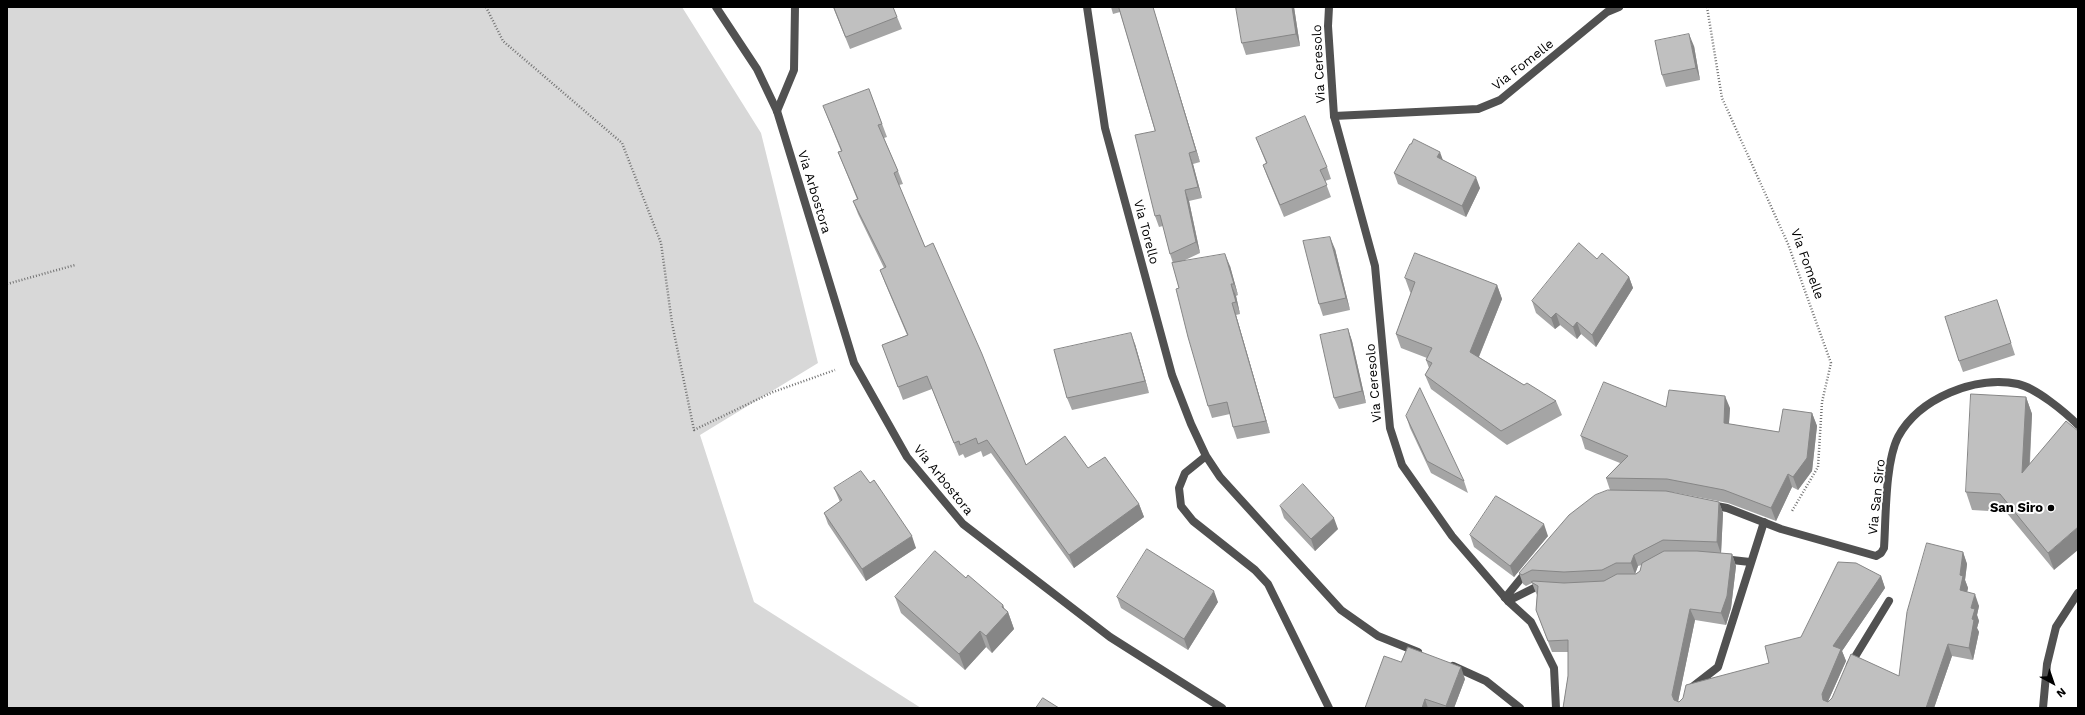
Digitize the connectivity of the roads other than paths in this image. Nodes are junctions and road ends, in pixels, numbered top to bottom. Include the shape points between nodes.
1 (716, 7) edge
2 (795, 7) edge
3 (1087, 7) edge
4 (1329, 7) edge
5 (1619, 7) edge
6 (777, 111) junction
7 (1334, 116) junction
8 (2078, 424) edge
9 (1206, 456) junction
10 (1700, 503) edge
11 (1764, 522) junction
12 (1716, 558) edge
13 (1750, 562) junction
14 (1534, 563) edge
15 (1555, 588) edge
16 (2078, 594) edge
17 (1507, 600) junction
18 (1889, 601) dead end
19 (1429, 656) edge
20 (1443, 662) edge
21 (1847, 672) edge
22 (1685, 698) edge
23 (1222, 708) edge
24 (1329, 708) edge
25 (1520, 708) edge
26 (1556, 708) edge
27 (2043, 708) edge

1 - 6 street, Via Arbostora via 757,69
2 - 6 street via 794,70
3 - 9 street, Via Torello via 1105,128 1172,375
4 - 7 street, Via Ceresolo
5 - 7 street, Via Fomelle via 1608,12 1500,100 1478,109
6 - 23 street, Via Arbostora via 854,363 907,458 963,524 1110,637
7 - 17 street, Via Ceresolo via 1375,266 1390,428 1402,464 1452,536
8 - 11 street, Via San Siro via 2059,406 2020,384 1989,381 1956,389 1911,420 1898,438 1890,464 1884,548 1881,553 1876,556
9 - 19 street, Via Torello via 1220,477 1341,610 1378,636
9 - 24 street via 1185,473 1179,488 1181,506 1193,521 1255,570 1268,584
10 - 11 street, Via San Siro via 1726,508
11 - 13 street
12 - 13 street
13 - 22 street via 1718,667 1686,692
14 - 17 street
15 - 17 street via 1536,587
16 - 27 street via 2056,627 2047,664
17 - 26 street, Via Ceresolo via 1532,622 1554,668
18 - 21 street
20 - 25 street via 1486,681

